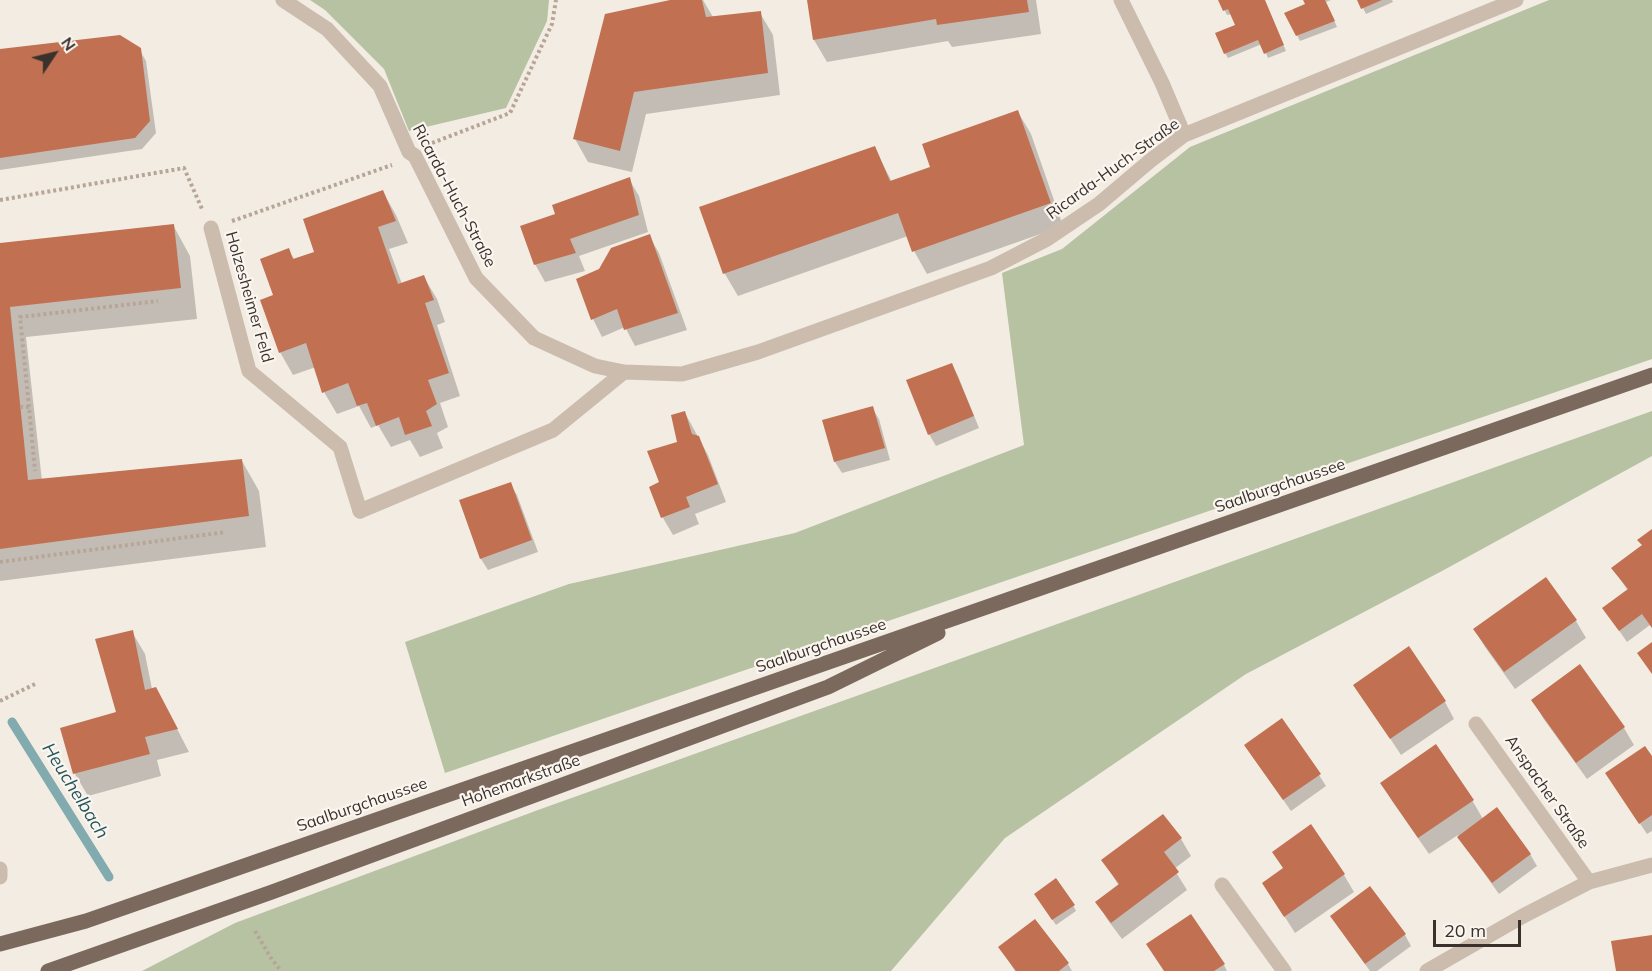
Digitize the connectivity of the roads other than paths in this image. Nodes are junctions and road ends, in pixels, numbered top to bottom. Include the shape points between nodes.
1 (283, 0) edge
2 (1121, 0) edge
3 (1516, 0) edge
4 (1184, 135) junction
5 (211, 228) road end
6 (624, 372) junction
7 (1652, 375) edge
8 (997, 604) junction
9 (1476, 724) dead end
10 (1652, 865) edge
11 (0, 868) edge
12 (0, 877) edge
13 (1589, 882) junction
14 (1222, 885) dead end
15 (0, 944) edge
16 (48, 971) edge
17 (1284, 971) edge
18 (1427, 971) edge

1 - 6 street, Ricarda-Huch-Straße via 327,29 380,86 476,278 534,338 595,366
2 - 4 street
3 - 4 street, Ricarda-Huch-Straße
4 - 6 street, Ricarda-Huch-Straße via 1100,204 1047,239 991,268 758,352 682,374
5 - 6 street, Holzesheimer Feld via 249,371 340,447 360,511 554,430
7 - 8 main road, Saalburgchaussee
8 - 15 main road, Saalburgchaussee via 86,921
8 - 16 main road, Hohemarkstraße via 828,687
9 - 13 street, Anspacher Straße
10 - 13 street
11 - 12 street
13 - 18 street
14 - 17 street

